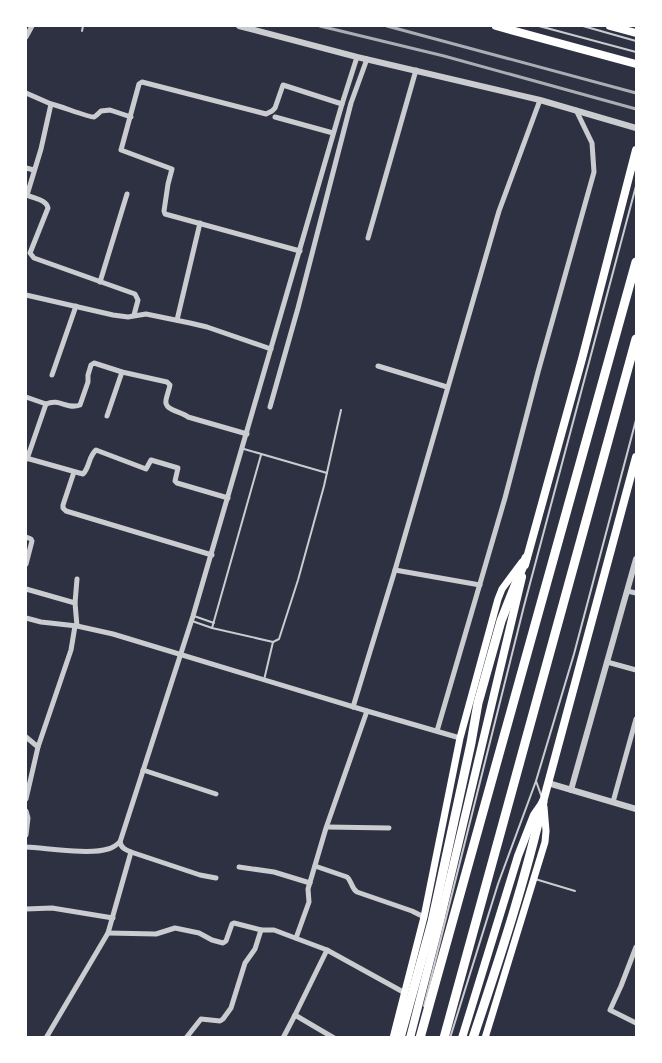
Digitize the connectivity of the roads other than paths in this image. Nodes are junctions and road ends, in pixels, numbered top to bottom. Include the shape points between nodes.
1 (32, 26) edge
2 (83, 26) edge
3 (239, 26) edge
4 (495, 26) edge
5 (539, 26) edge
6 (583, 26) edge
7 (610, 26) edge
8 (82, 31) dead end
9 (636, 33) edge
10 (26, 37) edge
11 (636, 41) edge
12 (636, 52) edge
13 (357, 57) junction
14 (367, 59) junction
15 (636, 64) edge
16 (416, 70) junction
17 (26, 93) edge
18 (540, 100) junction
19 (51, 104) junction
20 (342, 104) junction
21 (576, 110) junction
22 (131, 117) junction
23 (275, 117) dead end
24 (636, 128) edge
25 (333, 133) junction
26 (636, 150) edge
27 (26, 168) edge
28 (34, 170) junction
29 (636, 186) edge
30 (127, 194) dead end
31 (200, 223) junction
32 (368, 238) dead end
33 (300, 251) junction
34 (636, 262) edge
35 (100, 282) junction
36 (26, 296) edge
37 (76, 306) junction
38 (134, 315) junction
39 (177, 320) junction
40 (636, 339) edge
41 (271, 349) junction
42 (378, 366) dead end
43 (122, 372) junction
44 (52, 375) dead end
45 (447, 387) junction
46 (26, 397) edge
47 (46, 404) junction
48 (270, 407) dead end
49 (341, 410) dead end
50 (107, 416) dead end
51 (636, 420) edge
52 (246, 434) junction
53 (242, 448) junction
54 (261, 454) junction
55 (636, 457) edge
56 (26, 459) edge
57 (74, 472) junction
58 (327, 473) junction
59 (228, 498) junction
60 (26, 537) edge
61 (540, 545) junction
62 (212, 555) junction
63 (526, 558) junction
64 (636, 558) edge
65 (26, 564) edge
66 (395, 570) junction
67 (76, 579) dead end
68 (480, 585) junction
69 (26, 589) edge
70 (627, 591) junction
71 (636, 593) edge
72 (75, 603) junction
73 (26, 618) edge
74 (193, 619) junction
75 (214, 623) junction
76 (76, 626) junction
77 (212, 628) junction
78 (273, 642) junction
79 (181, 655) junction
80 (607, 662) junction
81 (636, 670) edge
82 (264, 680) junction
83 (354, 706) junction
84 (367, 711) junction
85 (636, 719) edge
86 (437, 731) junction
87 (635, 731) edge
88 (26, 737) edge
89 (460, 738) junction
90 (38, 747) junction
91 (143, 770) junction
92 (536, 781) junction
93 (548, 783) junction
94 (571, 790) junction
95 (216, 794) dead end
96 (26, 800) edge
97 (543, 802) junction
98 (613, 802) junction
99 (636, 808) edge
100 (26, 811) edge
101 (327, 827) junction
102 (389, 828) dead end
103 (26, 835) edge
104 (120, 842) junction
105 (26, 847) edge
106 (131, 852) junction
107 (315, 866) junction
108 (239, 867) dead end
109 (216, 878) dead end
110 (534, 878) junction
111 (310, 883) junction
112 (575, 891) dead end
113 (26, 909) edge
114 (424, 916) junction
115 (112, 918) junction
116 (261, 930) junction
117 (108, 933) junction
118 (296, 938) junction
119 (636, 947) edge
120 (327, 950) junction
121 (405, 993) junction
122 (295, 1015) junction
123 (636, 1023) edge
124 (46, 1038) edge
125 (186, 1038) edge
126 (283, 1038) edge
127 (334, 1038) edge
128 (393, 1038) edge
129 (400, 1038) edge
130 (410, 1038) edge
131 (418, 1038) edge
132 (444, 1038) edge
133 (450, 1038) edge
134 (462, 1038) edge
135 (473, 1038) edge
136 (485, 1038) edge

1 - 10 street
2 - 8 lane
3 - 13 street
4 - 15 main road
5 - 12 lane
6 - 11 lane
7 - 9 main road
13 - 14 street
13 - 20 street
14 - 16 street
14 - 48 street via 351,103
16 - 18 street
16 - 32 street
17 - 19 street
18 - 21 street
18 - 45 street via 499,211
19 - 22 street via 90,118 110,110
19 - 28 street
20 - 22 street via 283,85 275,108 266,114 142,82
20 - 25 street
21 - 24 street
21 - 68 street via 592,143 594,172
22 - 31 street via 121,150 172,169 165,214
23 - 25 street
25 - 33 street
26 - 63 highway
27 - 28 street
28 - 35 street via 27,195 43,201 48,208 30,253 34,258
29 - 61 lane
30 - 35 street
31 - 33 street
31 - 39 street
33 - 41 street
34 - 131 highway
35 - 38 street via 135,294 138,300
36 - 37 street
37 - 38 street via 113,315
37 - 44 street
38 - 39 street
39 - 41 street
40 - 132 highway
41 - 52 street
42 - 45 street
43 - 47 street via 94,363 80,405
43 - 50 street
43 - 52 street via 169,384 165,403 169,408
45 - 66 street
46 - 47 street
47 - 56 street
49 - 58 lane
51 - 92 lane
52 - 53 street
53 - 54 lane
53 - 59 street
54 - 58 lane
54 - 75 lane
55 - 93 highway
56 - 57 street
57 - 59 street via 84,473 96,450 146,469 150,460 177,468 177,483
57 - 62 street via 63,505 66,511
58 - 78 lane via 298,580 279,639
59 - 62 street
60 - 65 street via 32,541
61 - 63 lane
61 - 131 lane
62 - 74 street
63 - 89 main road via 498,599
63 - 129 highway via 501,621 478,703 432,922
63 - 130 highway
64 - 70 street
66 - 68 street
66 - 83 street
67 - 72 street
68 - 86 street
69 - 72 street
70 - 71 street
70 - 80 street
72 - 76 street
73 - 76 street
74 - 75 lane
74 - 77 lane
74 - 79 street
75 - 77 lane
76 - 79 street
76 - 90 street
77 - 78 lane
78 - 82 lane
79 - 82 street
79 - 91 street
80 - 81 street
80 - 94 street
82 - 83 street
83 - 84 street
84 - 86 street
84 - 101 street
85 - 87 street
86 - 89 street
87 - 98 street
88 - 90 street
89 - 114 main road
90 - 96 street
91 - 95 street
91 - 104 street
92 - 97 lane
92 - 133 lane via 498,884
93 - 94 street
93 - 97 highway
94 - 98 street
97 - 110 main road via 545,842
97 - 134 highway via 518,856
97 - 135 highway via 510,924
98 - 99 street
100 - 103 street
101 - 102 street
101 - 107 street
104 - 105 street via 100,851
104 - 106 street via 123,849
106 - 109 street
106 - 115 street
107 - 111 street
107 - 114 street via 349,878 357,892
108 - 111 street
110 - 112 lane
110 - 136 main road
111 - 118 street via 309,902
113 - 115 street via 52,908
114 - 121 main road
115 - 117 street
116 - 117 street via 234,923 225,943 175,928 156,934
116 - 118 street
116 - 125 street via 245,963 231,1008 220,1021 201,1019
117 - 124 street
118 - 120 street
119 - 123 street via 610,1010
120 - 121 street
120 - 122 street
121 - 128 main road
122 - 126 street
122 - 127 street

